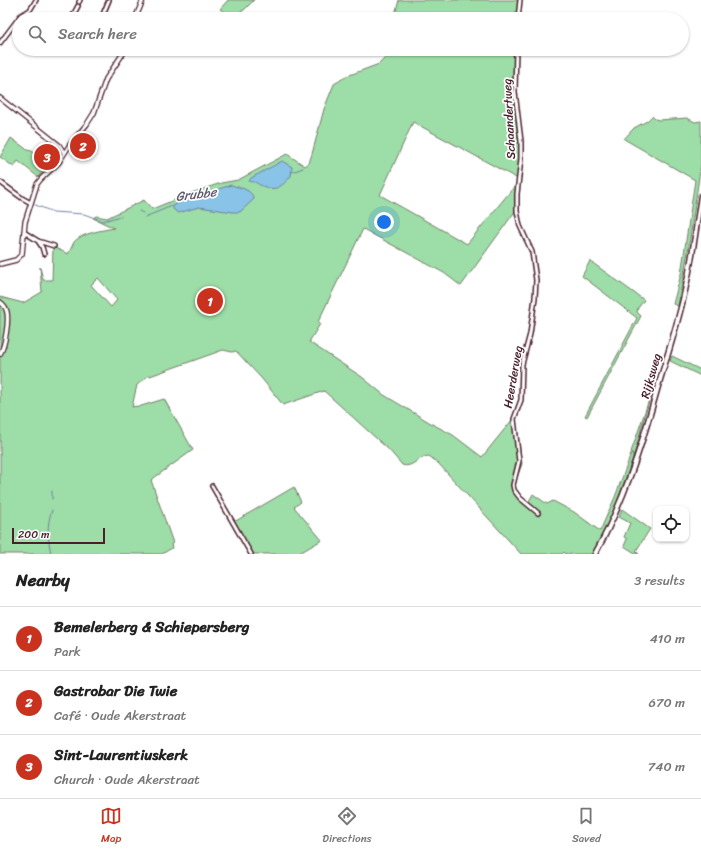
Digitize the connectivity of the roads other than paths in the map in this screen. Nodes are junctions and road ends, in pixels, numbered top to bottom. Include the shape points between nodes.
1 (36, 0) edge
2 (109, 0) edge
3 (143, 0) edge
4 (520, 0) edge
5 (78, 6) dead end
6 (26, 12) edge
7 (75, 12) edge
8 (104, 12) edge
9 (138, 12) edge
10 (519, 12) edge
11 (12, 28) edge
12 (0, 43) edge
13 (121, 56) edge
14 (516, 56) edge
15 (0, 98) edge
16 (59, 146) junction
17 (69, 146) junction
18 (64, 153) junction
19 (0, 182) edge
20 (701, 196) edge
21 (31, 203) junction
22 (517, 211) joint
23 (24, 232) junction
24 (38, 241) junction
25 (54, 246) dead end
26 (44, 254) dead end
27 (0, 264) edge
28 (0, 302) edge
29 (0, 354) edge
30 (212, 486) dead end
31 (538, 513) dead end
32 (251, 554) edge
33 (595, 554) edge

1 - 6 street
2 - 8 street
3 - 9 street
4 - 10 street
5 - 7 street
11 - 12 street
13 - 17 street via 106,79 91,118
14 - 22 street, Schaandertweg via 515,92 521,141
15 - 16 street
16 - 17 street
16 - 18 street
17 - 18 street
18 - 21 street via 59,162 39,182
19 - 21 street
20 - 33 main road, Rijksweg via 686,286 650,415 624,493
21 - 23 street
22 - 31 street, Heerderweg via 520,226 532,252 536,280 530,334 522,364 521,400 514,421 519,461 513,485 522,500
23 - 24 street
23 - 27 street via 22,254 16,260
24 - 25 street
24 - 26 street
28 - 29 street via 6,308 7,316
30 - 32 street

